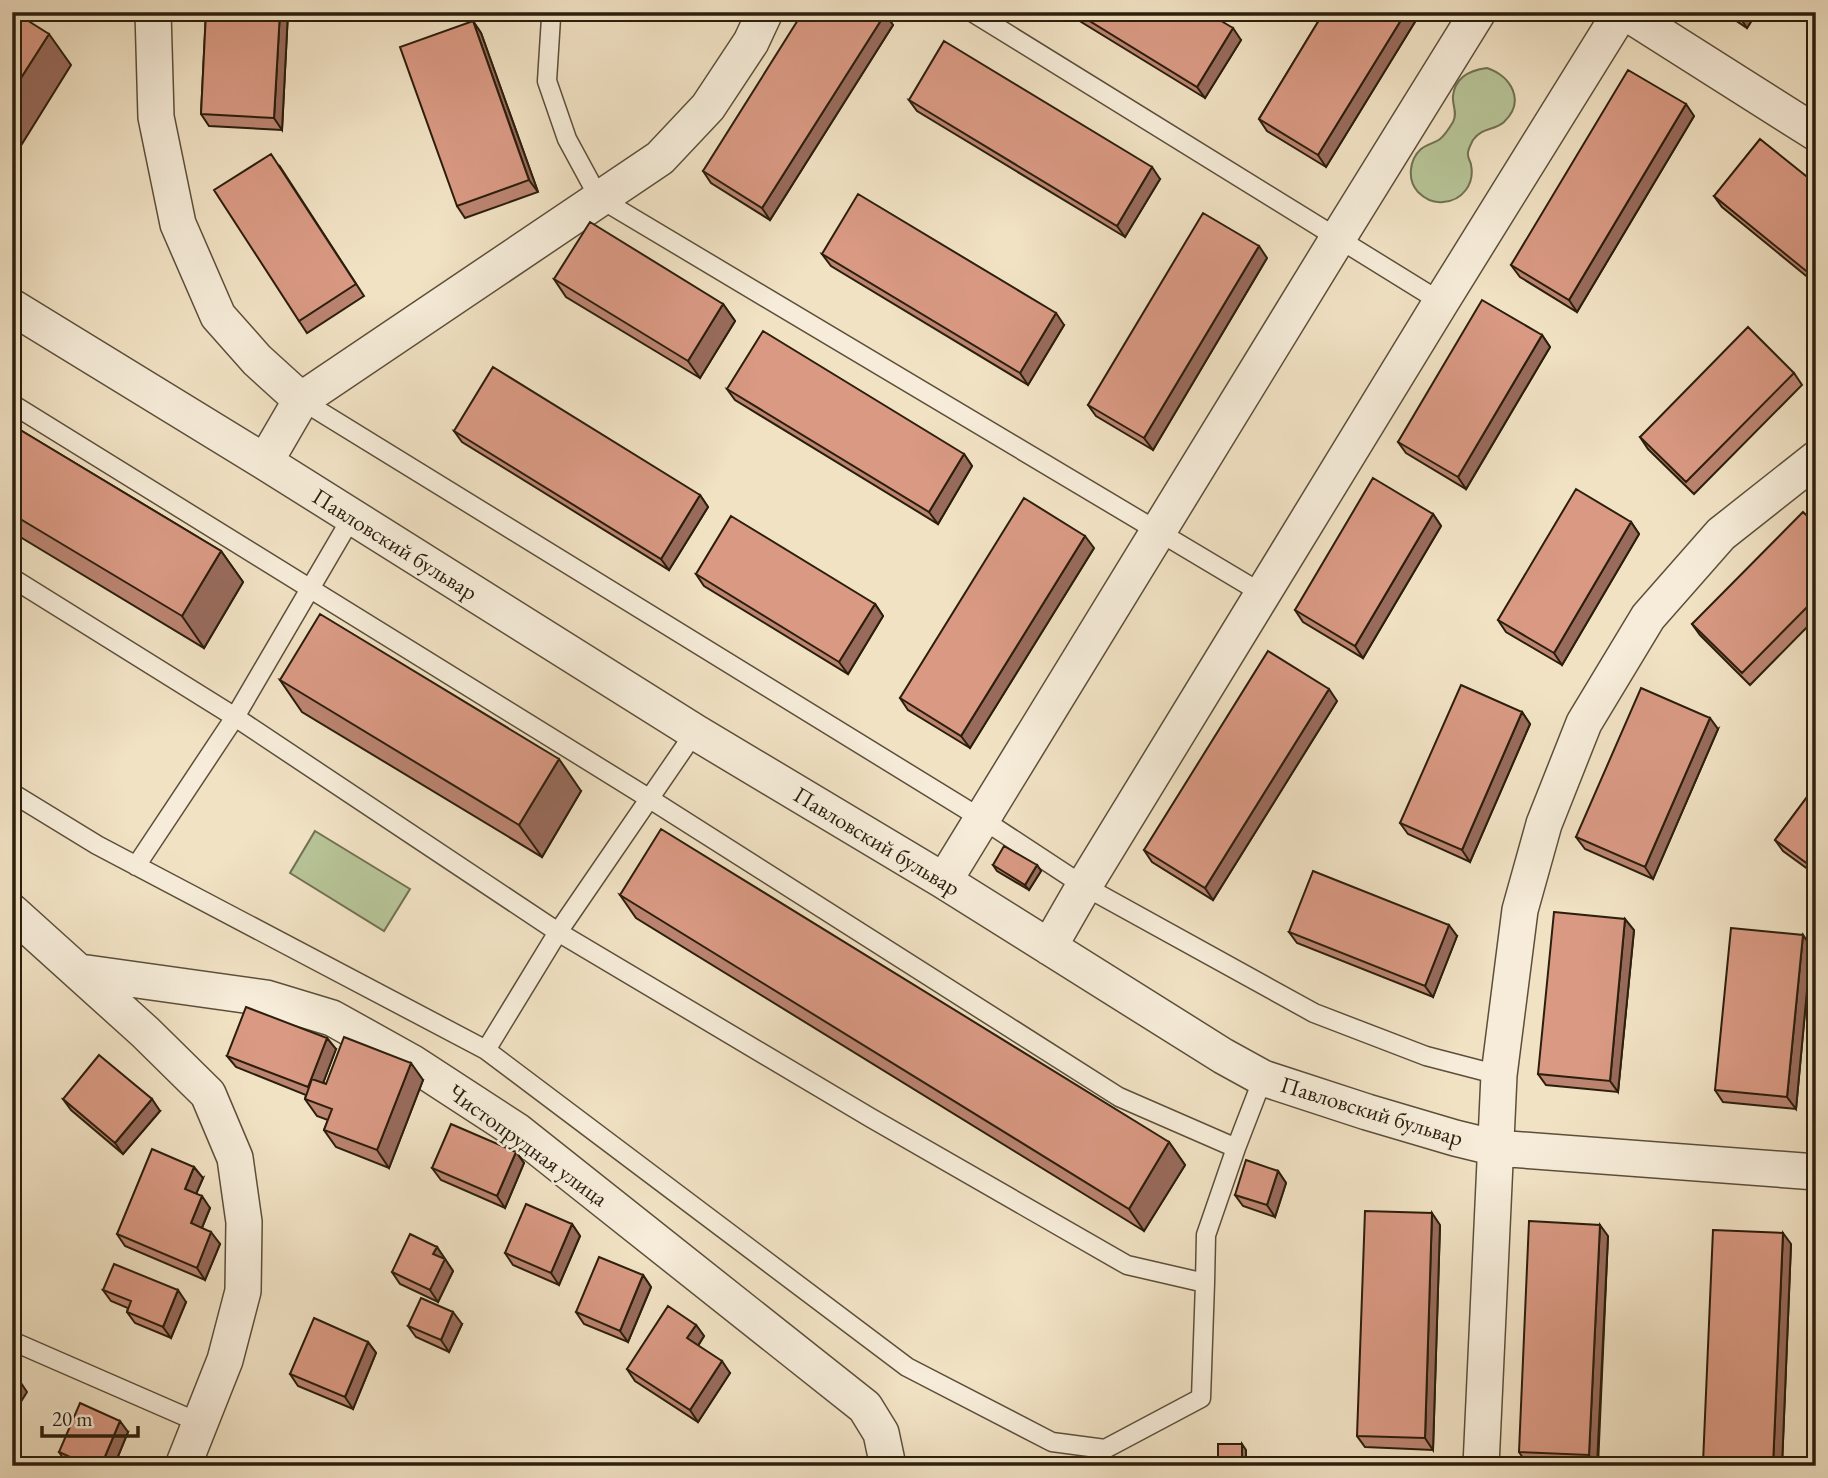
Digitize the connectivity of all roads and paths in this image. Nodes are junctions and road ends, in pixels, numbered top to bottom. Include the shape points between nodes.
1 (153, 12) edge
2 (554, 12) edge
3 (765, 12) edge
4 (972, 12) edge
5 (1478, 12) edge
6 (1623, 12) edge
7 (1816, 133) edge
8 (599, 198) junction
9 (1338, 238) junction
10 (1441, 302) junction
11 (12, 307) edge
12 (301, 400) junction
13 (12, 404) edge
14 (1816, 459) edge
15 (265, 463) junction
16 (352, 517) junction
17 (1158, 531) junction
18 (12, 578) edge
19 (310, 589) junction
20 (1263, 594) junction
21 (235, 717) junction
22 (695, 732) junction
23 (12, 793) edge
24 (650, 799) junction
25 (982, 819) junction
26 (136, 866) junction
27 (944, 881) junction
28 (1084, 886) junction
29 (12, 912) edge
30 (558, 932) junction
31 (1049, 947) junction
32 (80, 972) junction
33 (486, 1050) junction
34 (1499, 1075) junction
35 (1263, 1078) junction
36 (1236, 1148) junction
37 (1496, 1148) junction
38 (1816, 1172) edge
39 (1205, 1283) junction
40 (12, 1341) edge
41 (200, 1423) junction
42 (183, 1466) edge
43 (888, 1466) edge
44 (1481, 1466) edge

1 - 12 street via 156,117 178,224 218,316
2 - 8 lane via 547,81 567,138
3 - 8 street via 708,107 660,158
4 - 9 lane
5 - 9 street
6 - 7 street
6 - 10 street
8 - 12 street
8 - 17 lane
9 - 10 lane
9 - 17 street
10 - 20 street
11 - 15 street, Павловский бульвар
12 - 15 street
12 - 25 lane
13 - 19 lane
14 - 34 street via 1721,534 1648,617 1584,723 1544,824 1520,910
15 - 16 street, Павловский бульвар
16 - 19 lane
16 - 22 street, Павловский бульвар
17 - 20 lane
17 - 25 street
18 - 21 lane
19 - 21 lane
19 - 24 lane
20 - 28 street
21 - 26 lane
21 - 30 lane
22 - 24 lane
22 - 27 street, Павловский бульвар
23 - 26 lane
24 - 30 lane
24 - 36 lane via 1119,1097
25 - 27 street
25 - 28 lane
26 - 33 lane
27 - 31 street, Павловский бульвар
28 - 31 street
28 - 34 lane via 1314,1013 1426,1056
29 - 32 street
30 - 33 lane
30 - 39 lane via 1127,1265
31 - 35 street, Павловский бульвар
32 - 41 street via 208,1094 235,1158 244,1222 243,1290 225,1360
32 - 43 street, Чистопрудная улица via 266,998 332,1018 411,1062 517,1131 865,1407 881,1433
33 - 39 lane via 907,1367 1052,1442 1105,1449 1201,1398
34 - 37 street
35 - 36 lane
35 - 37 street, Павловский бульвар
36 - 39 lane via 1206,1235
37 - 38 street, Павловский бульвар
37 - 44 street
40 - 41 lane
41 - 42 street

